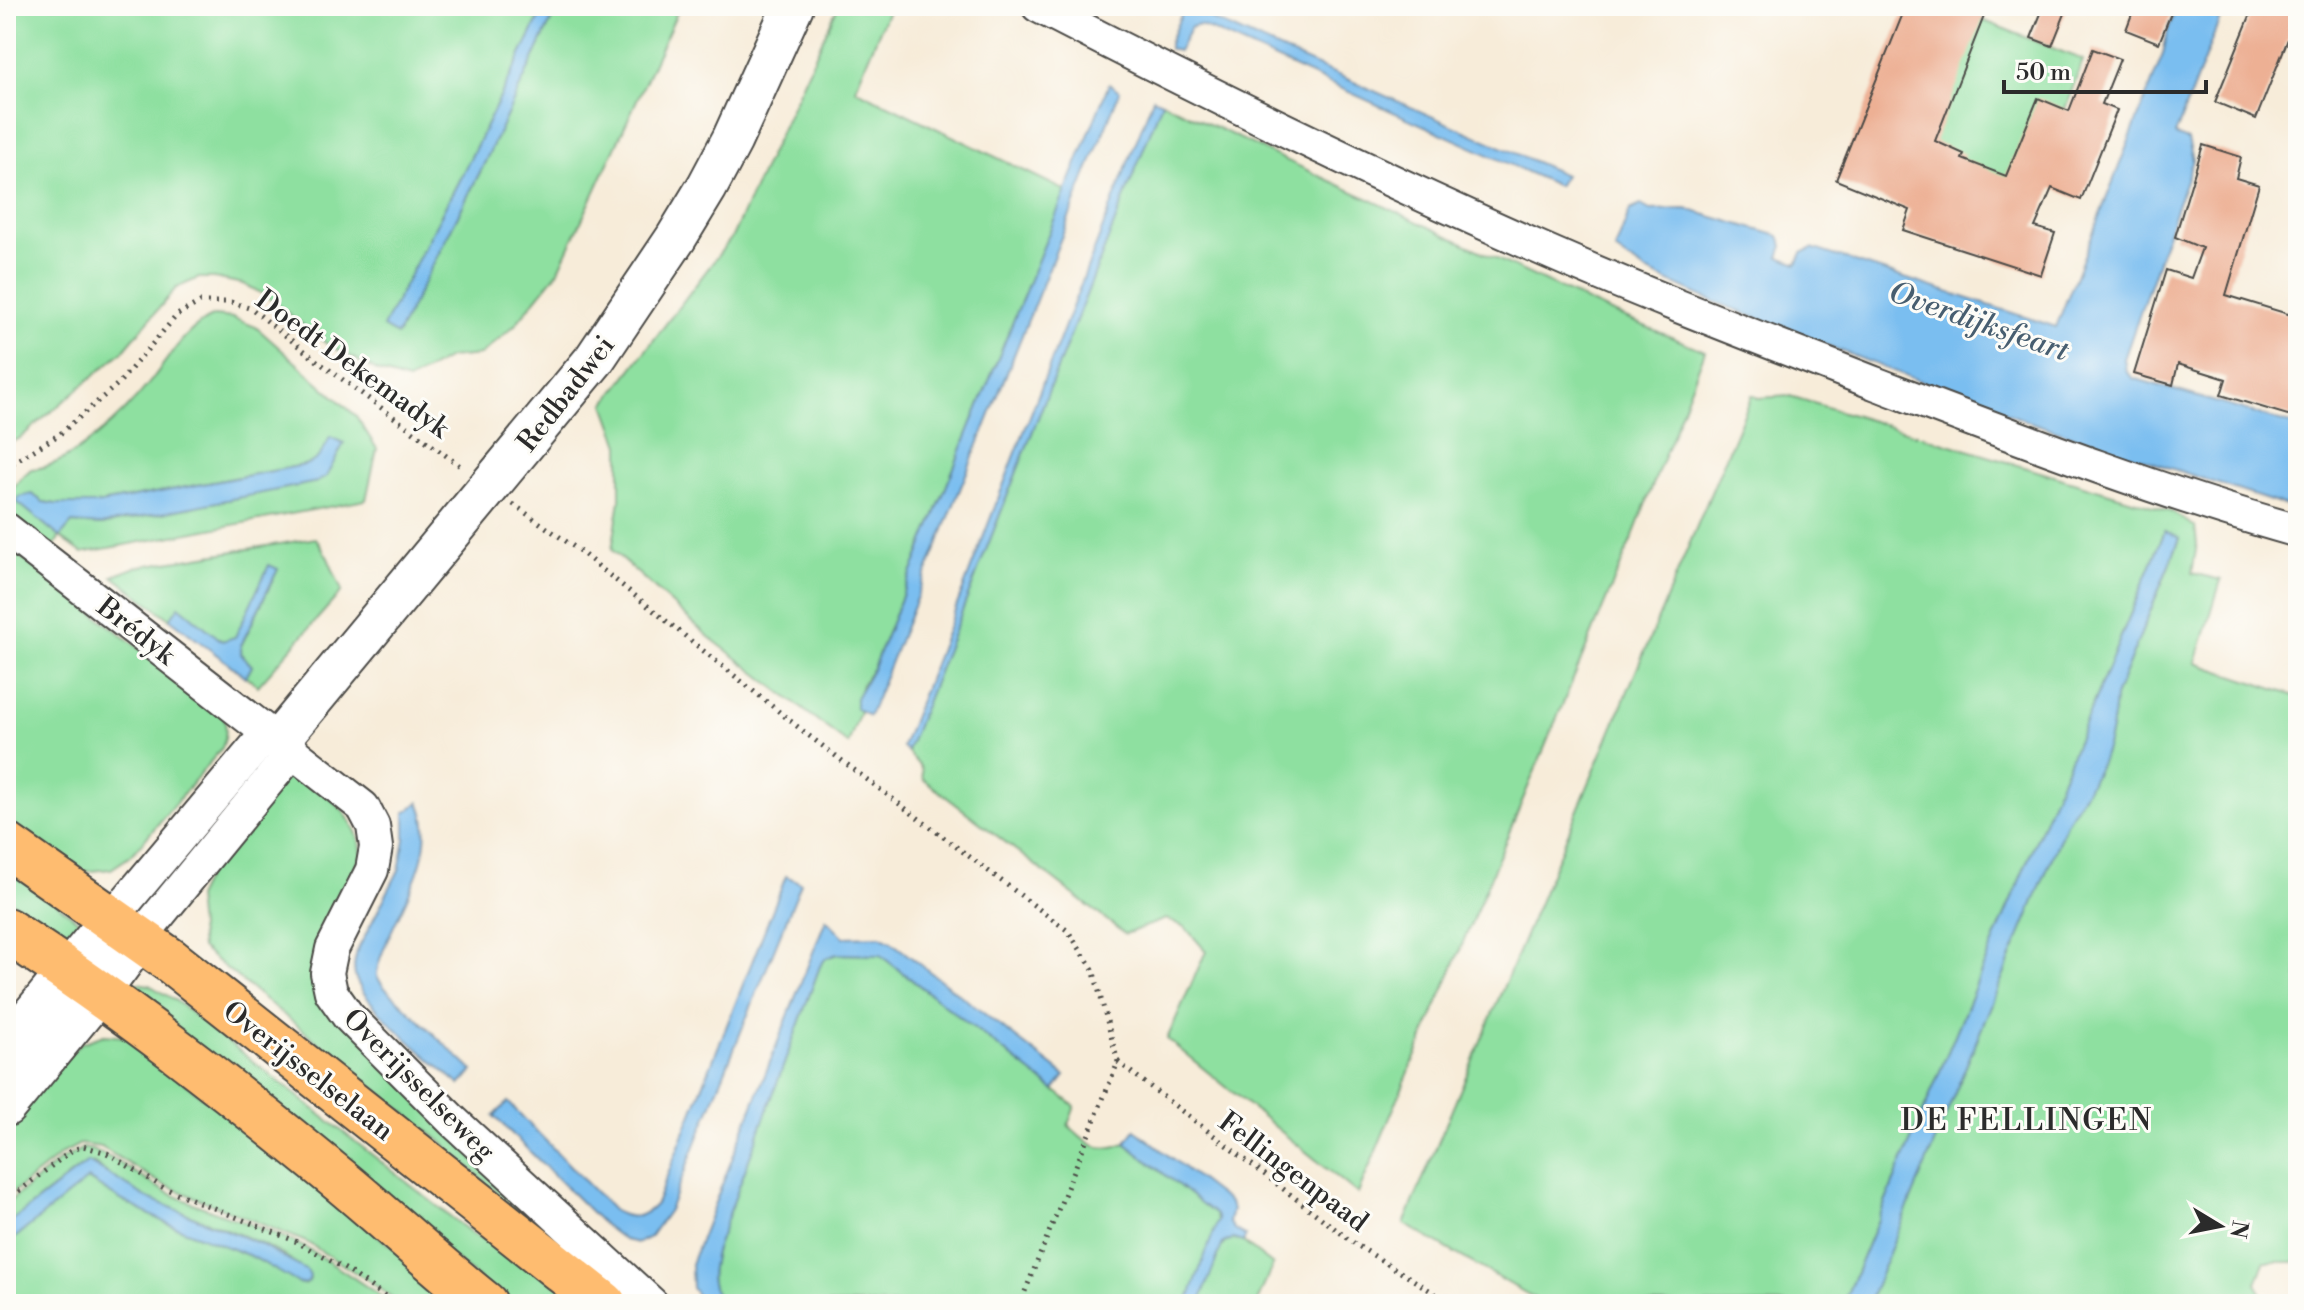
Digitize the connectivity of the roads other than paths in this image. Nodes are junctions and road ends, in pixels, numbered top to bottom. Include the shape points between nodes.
1 (793, 6) edge
2 (1038, 6) edge
3 (6, 529) edge
4 (2298, 531) edge
5 (280, 741) junction
6 (6, 845) edge
7 (126, 928) junction
8 (6, 930) edge
9 (83, 982) junction
10 (6, 1047) edge
11 (6, 1106) edge
12 (485, 1304) edge
13 (604, 1304) edge
14 (652, 1304) edge

1 - 5 street, Redbadwei via 732,140 676,238 594,360
2 - 4 street via 1224,101 1562,257 2010,435 2218,509
3 - 5 street, Brédyk
5 - 7 street, Redbadwei
5 - 14 street, Overijsselseweg via 363,807 373,826 372,870 332,949 327,973 331,992 348,1016 453,1121
6 - 7 main road, Overijsselselaan
7 - 9 street
7 - 13 main road, Overijsselselaan
8 - 9 main road
9 - 10 street
9 - 11 street
9 - 12 main road via 248,1106

